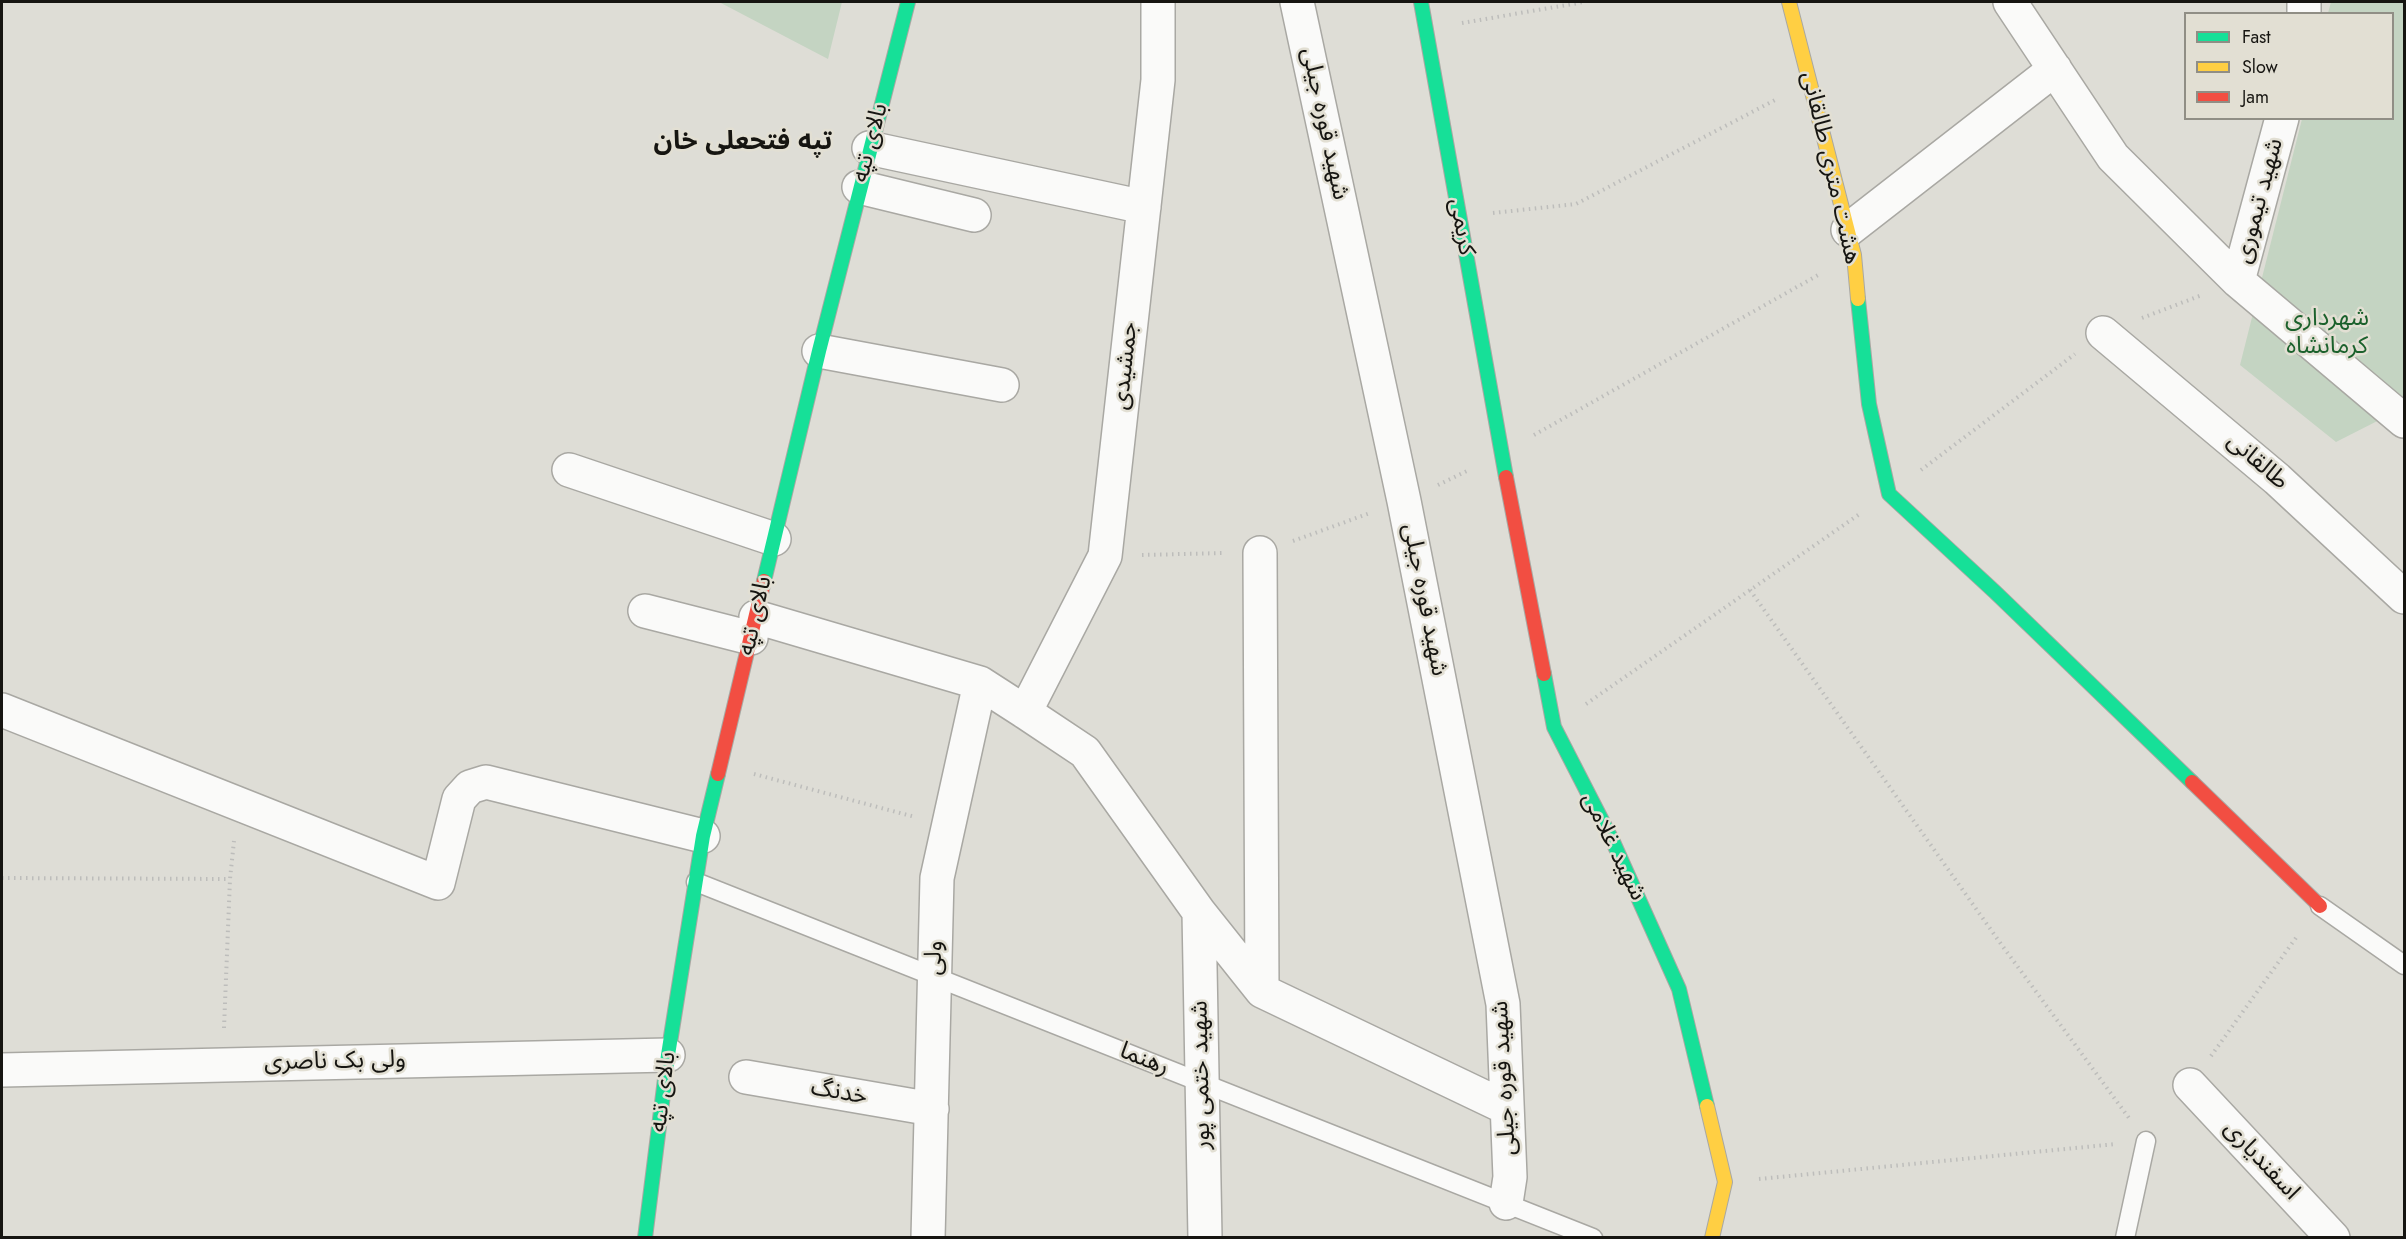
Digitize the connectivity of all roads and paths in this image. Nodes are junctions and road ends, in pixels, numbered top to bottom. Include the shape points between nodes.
1 (908, 2) edge
2 (1158, 2) edge
3 (1297, 2) edge
4 (1421, 2) edge
5 (1584, 2) edge
6 (1789, 2) edge
7 (2010, 2) edge
8 (1426, 30) junction
9 (2055, 69) junction
10 (1810, 82) junction
11 (2281, 120) edge
12 (869, 148) junction
13 (859, 187) junction
14 (1144, 207) junction
15 (974, 215) dead end
16 (1459, 217) junction
17 (1851, 242) junction
18 (2238, 281) junction
19 (2103, 333) dead end
20 (819, 351) junction
21 (1002, 385) dead end
22 (2404, 422) edge
23 (1501, 453) junction
24 (569, 470) dead end
25 (1404, 501) junction
26 (774, 539) junction
27 (1260, 553) junction
28 (1105, 556) junction
29 (1750, 590) dead end
30 (2404, 597) edge
31 (645, 611) dead end
32 (753, 628) junction
33 (980, 683) junction
34 (2, 710) edge
35 (1025, 712) junction
36 (719, 765) junction
37 (238, 804) junction
38 (949, 826) junction
39 (703, 836) junction
40 (2, 878) edge
41 (230, 879) junction
42 (696, 882) junction
43 (2319, 906) junction
44 (1199, 912) junction
45 (2404, 965) edge
46 (935, 977) junction
47 (1262, 991) junction
48 (668, 1055) junction
49 (223, 1065) junction
50 (2, 1070) edge
51 (746, 1077) dead end
52 (1202, 1083) junction
53 (2190, 1085) joint
54 (1507, 1108) junction
55 (932, 1109) junction
56 (2146, 1141) junction
57 (1725, 1182) junction
58 (1506, 1203) junction
59 (645, 1238) edge
60 (928, 1238) edge
61 (1205, 1238) edge
62 (1593, 1238) edge
63 (1712, 1238) edge
64 (2125, 1238) edge
65 (2333, 1238) edge

1 - 12 street, بالای تپه
2 - 14 street, جمشیدی via 1158,80
3 - 25 street, شهید قوره جیلی
4 - 8 street, کریمی
5 - 8 path
6 - 10 street, هشت متری طالقانی
7 - 9 street
8 - 16 street, کریمی
9 - 17 street
9 - 18 street via 2113,157
10 - 16 path via 1576,204
10 - 17 street, هشت متری طالقانی
11 - 18 street, شهید تیموری
12 - 13 street, بالای تپه
12 - 14 street
13 - 15 street
13 - 20 street, بالای تپه
14 - 28 street, جمشیدی
16 - 23 street, کریمی
17 - 23 path
17 - 43 street, هشت متری طالقانی via 1869,404 1889,494
18 - 22 street, شهید تیموری
19 - 30 street, طالقانی via 2277,479
20 - 21 street
20 - 26 street, بالای تپه
23 - 25 path
23 - 57 street, شهید غلامی via 1554,727 1614,844 1679,989
24 - 26 street
25 - 27 path
25 - 54 street, شهید قوره جیلی via 1503,1004
26 - 32 street, بالای تپه
27 - 28 path
27 - 47 street
28 - 35 street, جمشیدی
29 - 56 path
31 - 32 street
32 - 33 street
32 - 36 street, بالای تپه
33 - 35 street
33 - 38 street, ولی
34 - 37 street
35 - 44 street via 1085,752
36 - 38 path
36 - 39 street, بالای تپه
37 - 39 street via 438,883 459,799 470,787 486,782
37 - 41 path
38 - 46 street, ولی via 937,878
39 - 42 street, بالای تپه
40 - 41 path
41 - 49 path
42 - 46 lane, رهنما
42 - 48 street, بالای تپه
43 - 45 lane
43 - 53 path
44 - 47 street
44 - 52 street, شهید ختمی پور
46 - 52 lane, رهنما
46 - 55 street, ولی
47 - 54 street
48 - 49 street, ولی بک ناصری
48 - 59 street, بالای تپه
49 - 50 street, ولی بک ناصری
51 - 55 street, خدنگ
52 - 58 lane, رهنما
52 - 61 street, شهید ختمی پور
53 - 65 street, اسفندیاری
54 - 58 street, شهید قوره جیلی via 1510,1177
55 - 60 street, ولی
56 - 57 path
56 - 64 lane
57 - 63 street, شهید غلامی
58 - 62 lane, رهنما

